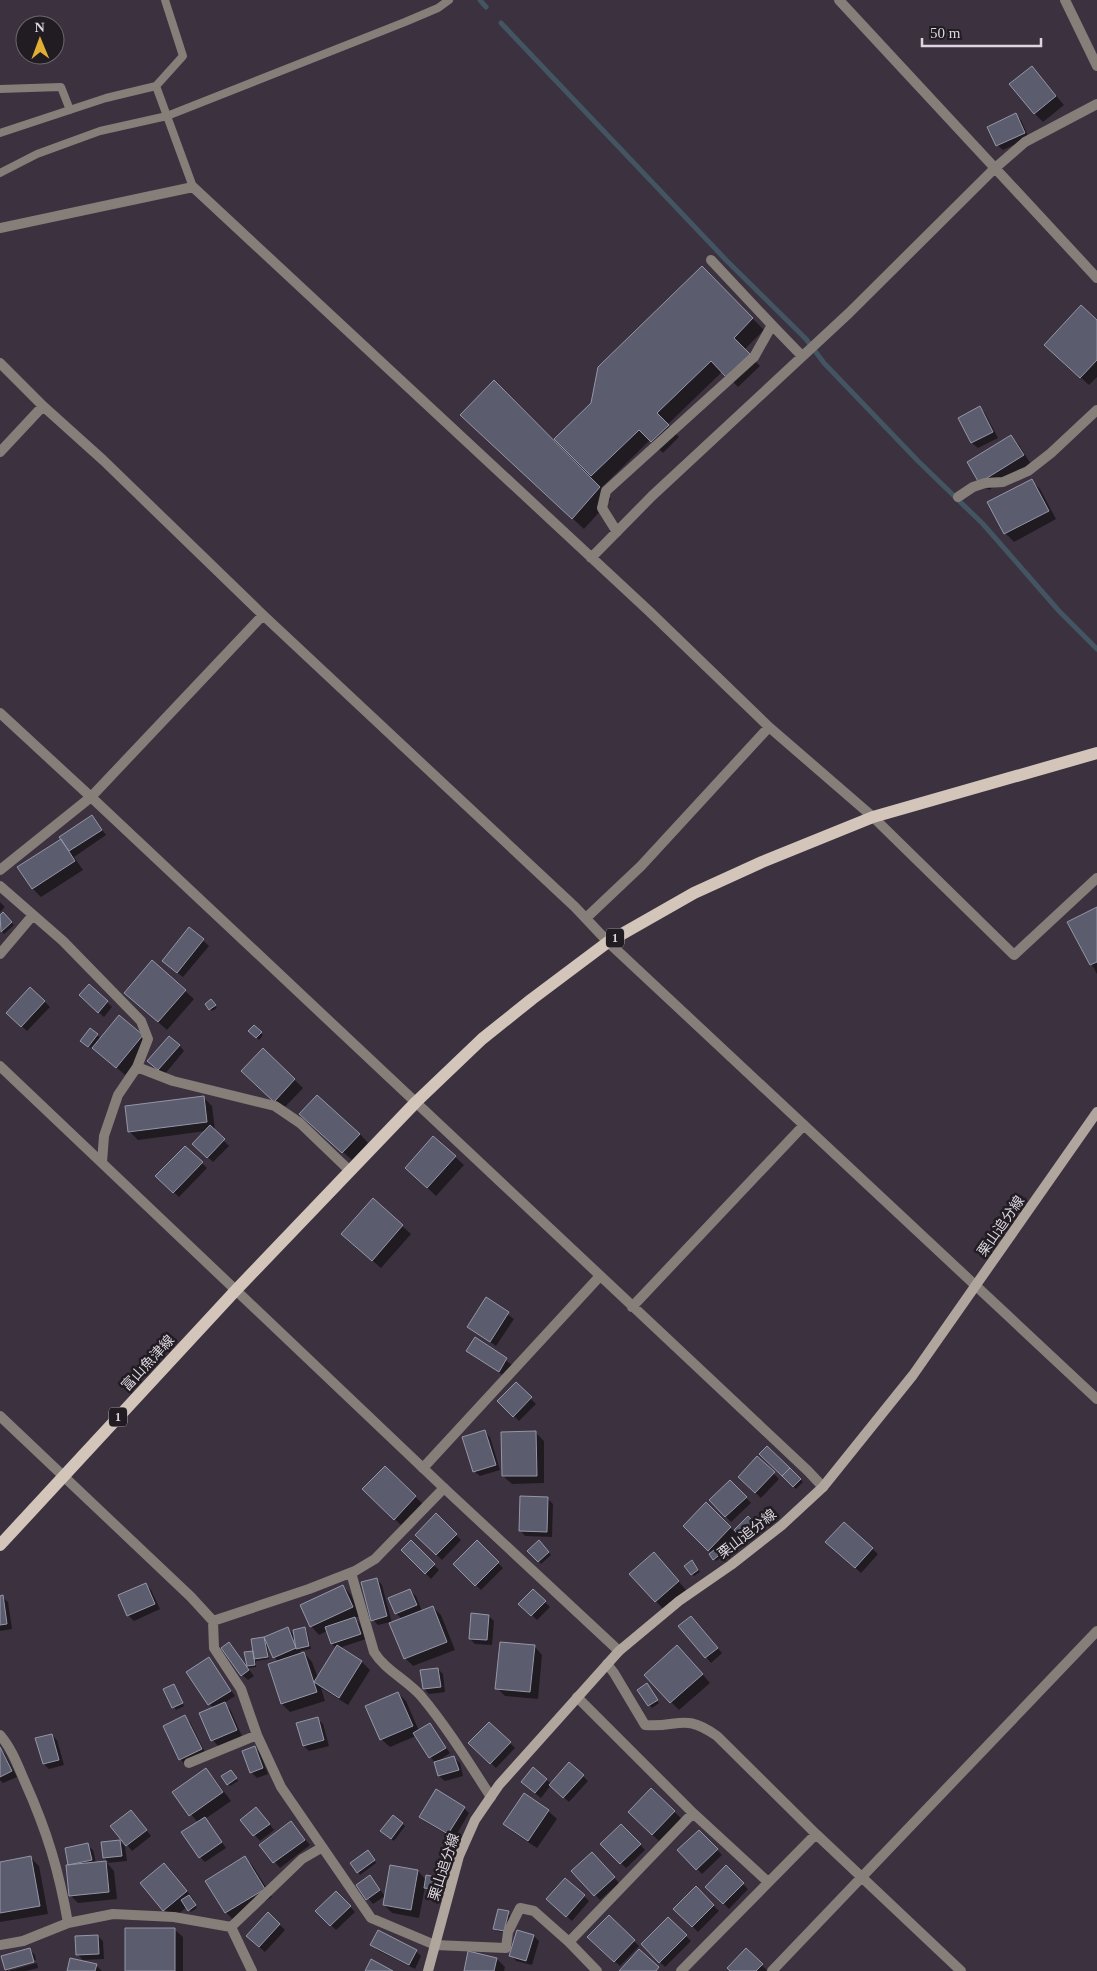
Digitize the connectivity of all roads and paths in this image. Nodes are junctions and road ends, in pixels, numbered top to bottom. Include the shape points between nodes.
1 (165, 0) edge
2 (449, 0) edge
3 (839, 0) edge
4 (1065, 0) edge
5 (1097, 66) edge
6 (156, 86) junction
7 (0, 89) edge
8 (1097, 104) edge
9 (70, 110) junction
10 (167, 116) junction
11 (0, 133) edge
12 (994, 168) junction
13 (0, 173) edge
14 (193, 187) junction
15 (0, 228) edge
16 (711, 260) dead end
17 (1097, 278) edge
18 (772, 325) junction
19 (802, 356) junction
20 (0, 363) edge
21 (43, 406) junction
22 (1097, 410) edge
23 (0, 452) edge
24 (958, 497) dead end
25 (617, 532) junction
26 (591, 558) junction
27 (263, 615) junction
28 (0, 713) edge
29 (769, 727) junction
30 (1097, 753) edge
31 (91, 797) junction
32 (873, 817) junction
33 (0, 870) edge
34 (1097, 878) edge
35 (0, 886) edge
36 (33, 915) junction
37 (586, 918) junction
38 (608, 942) junction
39 (0, 954) edge
40 (0, 1066) edge
41 (137, 1067) junction
42 (416, 1102) junction
43 (1097, 1112) edge
44 (804, 1125) junction
45 (102, 1162) junction
46 (350, 1171) junction
47 (600, 1276) junction
48 (976, 1286) junction
49 (236, 1290) junction
50 (632, 1307) junction
51 (1097, 1400) edge
52 (0, 1416) edge
53 (423, 1468) junction
54 (63, 1476) junction
55 (823, 1487) junction
56 (444, 1488) junction
57 (0, 1545) edge
58 (351, 1572) junction
59 (213, 1620) junction
60 (1097, 1631) edge
61 (618, 1651) junction
62 (607, 1664) junction
63 (577, 1697) junction
64 (0, 1735) edge
65 (257, 1735) junction
66 (189, 1763) dead end
67 (491, 1797) junction
68 (692, 1813) junction
69 (816, 1834) junction
70 (321, 1848) junction
71 (862, 1876) junction
72 (768, 1882) junction
73 (68, 1923) junction
74 (231, 1927) junction
75 (569, 1942) junction
76 (0, 1945) edge
77 (435, 1945) junction
78 (252, 1971) edge
79 (428, 1971) edge
80 (597, 1971) edge
81 (681, 1971) edge
82 (772, 1971) edge
83 (961, 1971) edge

1 - 6 lane via 183,56
2 - 10 lane via 405,22
3 - 12 street
4 - 5 street
6 - 9 lane
6 - 10 lane
7 - 9 lane via 61,87
8 - 12 street via 1024,142
9 - 11 lane
10 - 13 lane via 100,132 37,154
10 - 14 lane
12 - 17 street
12 - 19 street
14 - 15 street
14 - 26 street
16 - 18 street
18 - 19 street
18 - 25 street via 754,357 606,491 602,508
19 - 25 street
20 - 21 street
21 - 23 street
21 - 27 street
22 - 24 street via 1028,471 1003,482 973,486
25 - 26 street
26 - 29 street
27 - 31 street
27 - 37 street
28 - 31 street
29 - 32 street
29 - 37 street via 641,866
30 - 32 main road, 1
31 - 33 street
31 - 42 street
32 - 34 street via 1014,955
32 - 38 main road, 1 via 694,892
35 - 36 street
36 - 39 street
36 - 41 street via 141,1021 148,1039
37 - 38 street
38 - 42 main road, 1 via 482,1039
38 - 44 street
40 - 45 street
41 - 45 street via 118,1095 104,1136
41 - 46 street via 174,1081 275,1106 300,1123
42 - 46 main road, 1
42 - 47 street
43 - 48 main road, 栗山追分線
44 - 48 street
44 - 50 street
45 - 49 street
46 - 49 main road, 1
47 - 50 street
47 - 53 street
48 - 51 street
48 - 55 main road, 栗山追分線 via 913,1375
49 - 53 street
49 - 54 main road, 富山魚津線 / 1
50 - 55 street
52 - 54 street
53 - 56 street
54 - 57 main road, 富山魚津線 / 1
54 - 59 street
55 - 61 main road, 栗山追分線 via 782,1525
56 - 58 street via 375,1559
56 - 61 street
58 - 59 street
58 - 67 street via 374,1652 420,1695
59 - 65 street via 214,1648 241,1689
60 - 71 street
61 - 62 main road, 栗山追分線
62 - 63 main road, 栗山追分線
62 - 69 street via 645,1725 683,1721 702,1726 717,1736
63 - 67 main road, 栗山追分線
63 - 68 street
64 - 73 street via 10,1746 43,1822 60,1879
65 - 66 street
65 - 70 street via 281,1787
67 - 77 main road, 栗山追分線 via 475,1820 459,1856
68 - 72 street
68 - 75 street
69 - 71 street
69 - 72 street
70 - 74 street via 302,1859
70 - 77 street via 371,1918
71 - 82 street
71 - 83 street
72 - 81 street
73 - 74 street via 113,1914 174,1917
73 - 76 street via 23,1942
74 - 78 street
75 - 77 street via 534,1912 520,1908 508,1932 506,1948
75 - 80 street
77 - 79 main road, 栗山追分線

